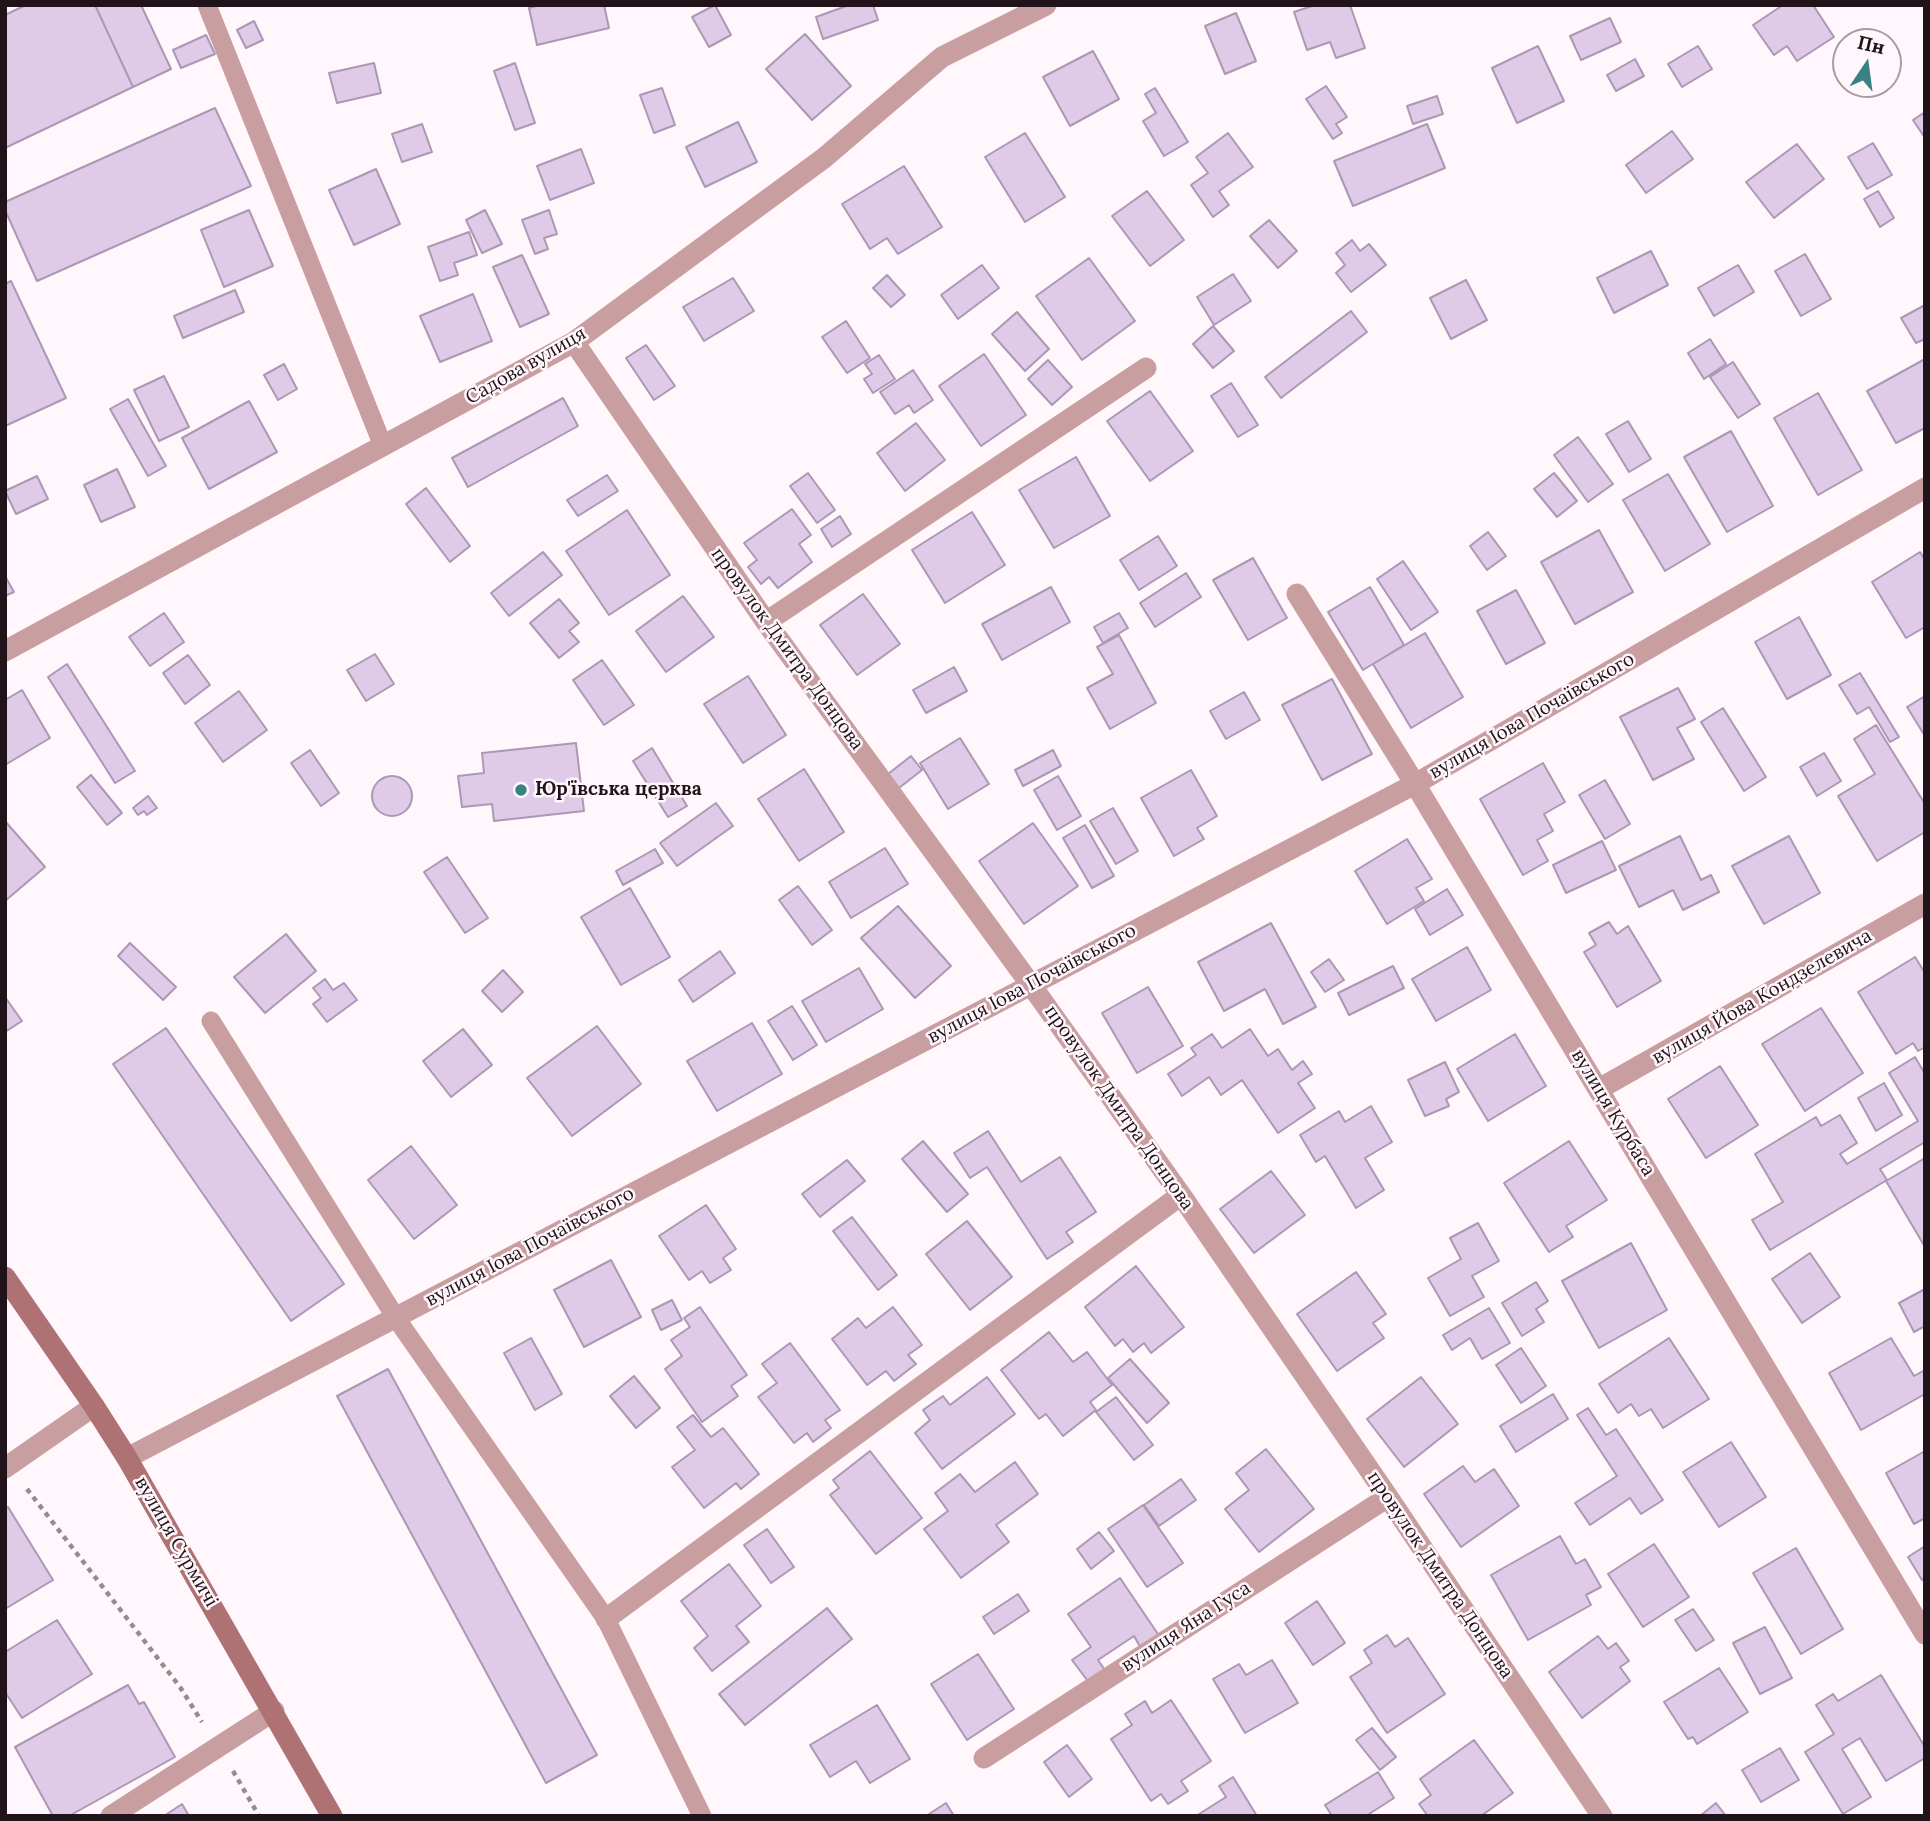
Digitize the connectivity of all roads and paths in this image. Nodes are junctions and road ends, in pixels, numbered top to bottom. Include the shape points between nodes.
1 (207, 5) edge
2 (1046, 5) edge
3 (574, 341) junction
4 (1146, 368) dead end
5 (383, 446) junction
6 (1925, 488) edge
7 (1297, 594) dead end
8 (766, 622) junction
9 (5, 652) edge
10 (1415, 784) junction
11 (1925, 904) edge
12 (1031, 985) junction
13 (211, 1021) dead end
14 (1599, 1090) junction
15 (1181, 1195) junction
16 (5, 1277) edge
17 (396, 1318) junction
18 (94, 1406) junction
19 (127, 1458) junction
20 (9, 1466) edge
21 (1388, 1497) junction
22 (606, 1619) junction
23 (1925, 1634) edge
24 (274, 1711) junction
25 (218, 1748) junction
26 (984, 1758) dead end
27 (111, 1816) edge
28 (259, 1816) edge
29 (332, 1816) edge
30 (702, 1816) edge
31 (1602, 1816) edge

1 - 5 lane
2 - 3 street, Садова вулиця via 942,57 824,158
3 - 5 street, Садова вулиця
3 - 8 street, провулок Дмитра Донцова
4 - 8 street
5 - 9 street, Садова вулиця
6 - 10 street, вулиця Іова Почаївського
7 - 10 street, вулиця Курбаса
8 - 12 street, провулок Дмитра Донцова
10 - 12 street, вулиця Іова Почаївського
10 - 14 street, вулиця Курбаса
11 - 14 street, вулиця Йова Кондзелевича
12 - 15 street, провулок Дмитра Донцова
12 - 17 street, вулиця Іова Почаївського
13 - 17 lane
14 - 23 street, вулиця Курбаса
15 - 21 street, провулок Дмитра Донцова
15 - 22 street
16 - 18 main road, вулиця Сурмичі
17 - 19 street, вулиця Іова Почаївського
17 - 22 lane
18 - 19 main road, вулиця Сурмичі
18 - 20 street
19 - 24 main road, вулиця Сурмичі
20 - 25 path via 180,1686
21 - 26 street, вулиця Яна Гуса
21 - 31 street, провулок Дмитра Донцова
22 - 30 lane
24 - 25 street
24 - 29 main road, вулиця Сурмичі
25 - 27 street
25 - 28 path

